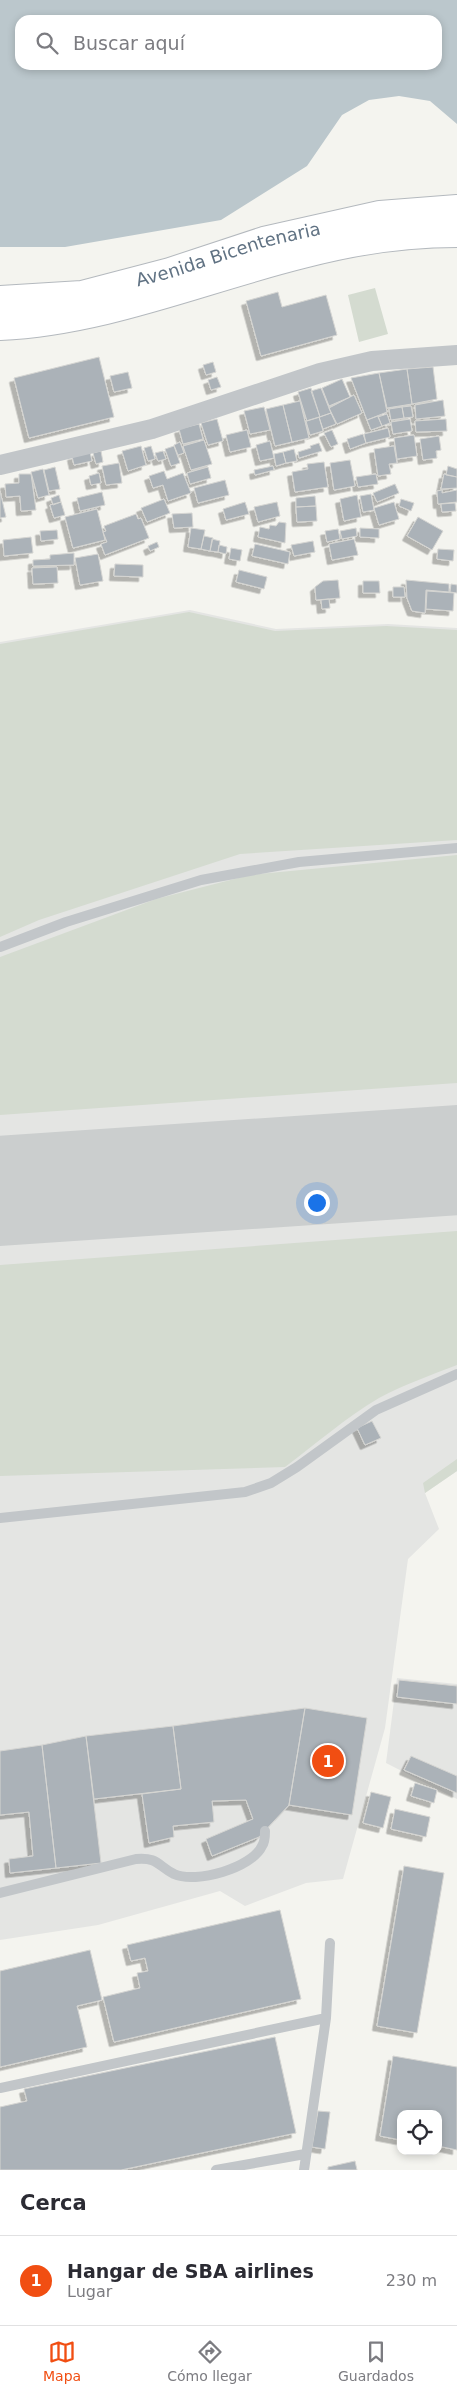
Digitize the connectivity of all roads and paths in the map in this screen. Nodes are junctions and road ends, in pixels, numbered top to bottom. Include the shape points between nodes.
1 (457, 209) edge
2 (457, 232) edge
3 (0, 300) edge
4 (0, 326) edge
5 (457, 355) edge
6 (0, 465) edge
7 (457, 848) edge
8 (0, 947) edge
9 (457, 1374) edge
10 (0, 1518) edge
11 (266, 1831) dead end
12 (0, 1893) edge
13 (330, 1943) dead end
14 (326, 2018) junction
15 (0, 2088) edge
16 (305, 2154) junction
17 (216, 2170) edge
18 (304, 2170) edge

1 - 3 street, Avenida Bicentenaria via 380,215 274,239 170,272 82,295
2 - 4 street, Avenida Bicentenaria via 343,245 136,303 32,324
5 - 6 street via 372,361 320,373 152,429
7 - 8 lane via 299,862 226,875 152,894
9 - 10 lane via 376,1410 297,1467 271,1483 245,1492
11 - 12 lane via 263,1846 256,1855 222,1873 188,1877 174,1874 150,1858 136,1858
13 - 14 lane
14 - 15 lane
14 - 16 lane
16 - 17 lane
16 - 18 lane

